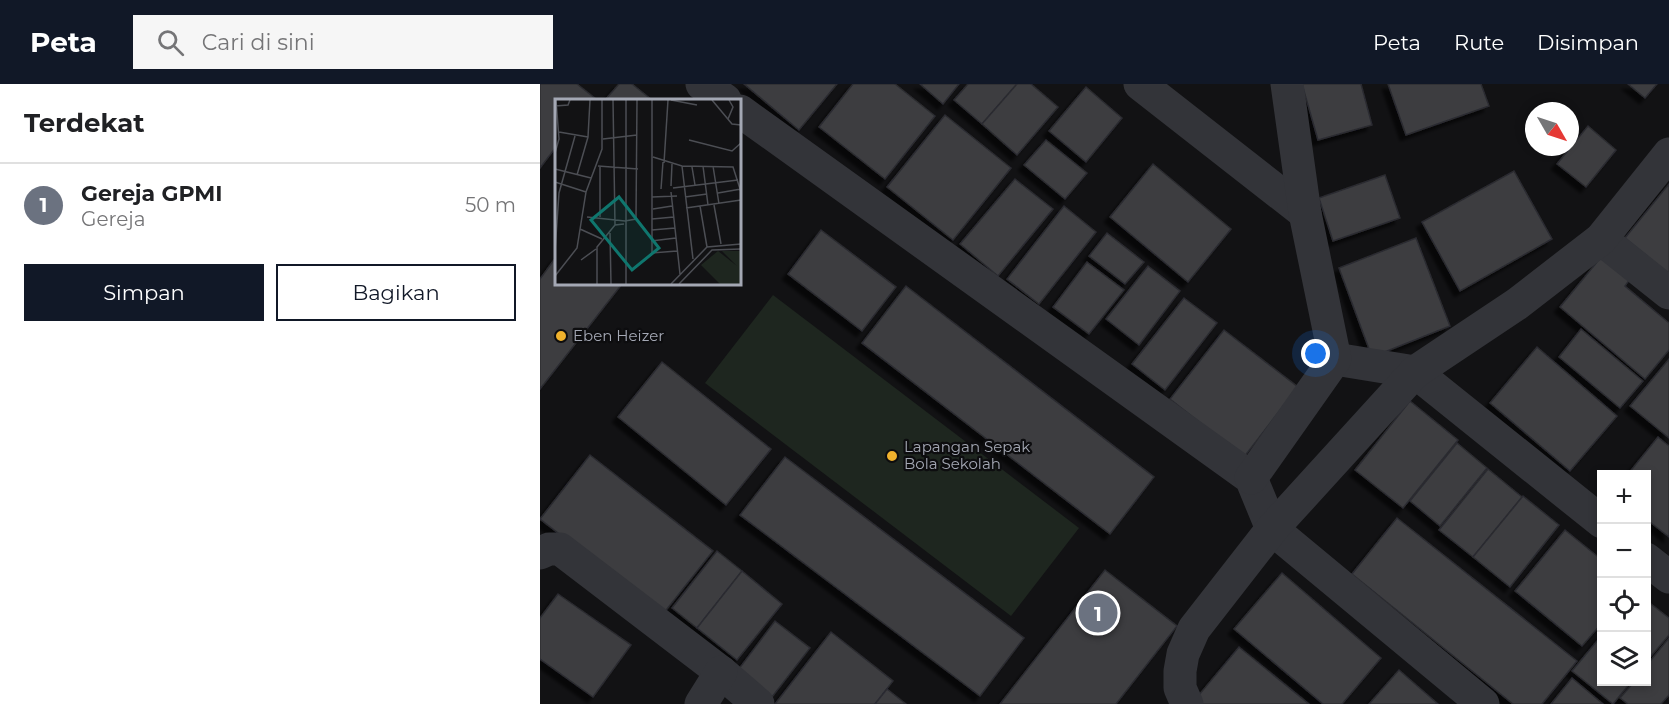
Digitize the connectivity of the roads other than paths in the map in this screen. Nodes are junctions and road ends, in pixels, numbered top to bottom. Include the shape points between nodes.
1 (702, 84) edge
2 (1140, 84) edge
3 (1287, 84) edge
4 (724, 99) edge
5 (741, 112) edge
6 (1669, 154) edge
7 (1305, 213) junction
8 (1600, 239) junction
9 (1669, 293) edge
10 (1335, 359) junction
11 (1415, 372) junction
12 (1251, 478) junction
13 (1597, 518) edge
14 (1272, 528) junction
15 (540, 552) edge
16 (1651, 562) edge
17 (1669, 577) edge
18 (722, 672) junction
19 (701, 704) edge
20 (758, 704) edge
21 (1187, 704) edge
22 (1483, 704) edge

1 - 4 street
2 - 7 street
3 - 7 street
5 - 12 street
6 - 8 street
7 - 10 street
8 - 9 street
8 - 11 street via 1516,304
10 - 11 street
10 - 12 street
11 - 13 street
11 - 14 street
12 - 14 street
14 - 21 street via 1194,629 1180,671 1180,688
14 - 22 street
15 - 18 street via 560,549
16 - 17 street
18 - 19 street
18 - 20 street

